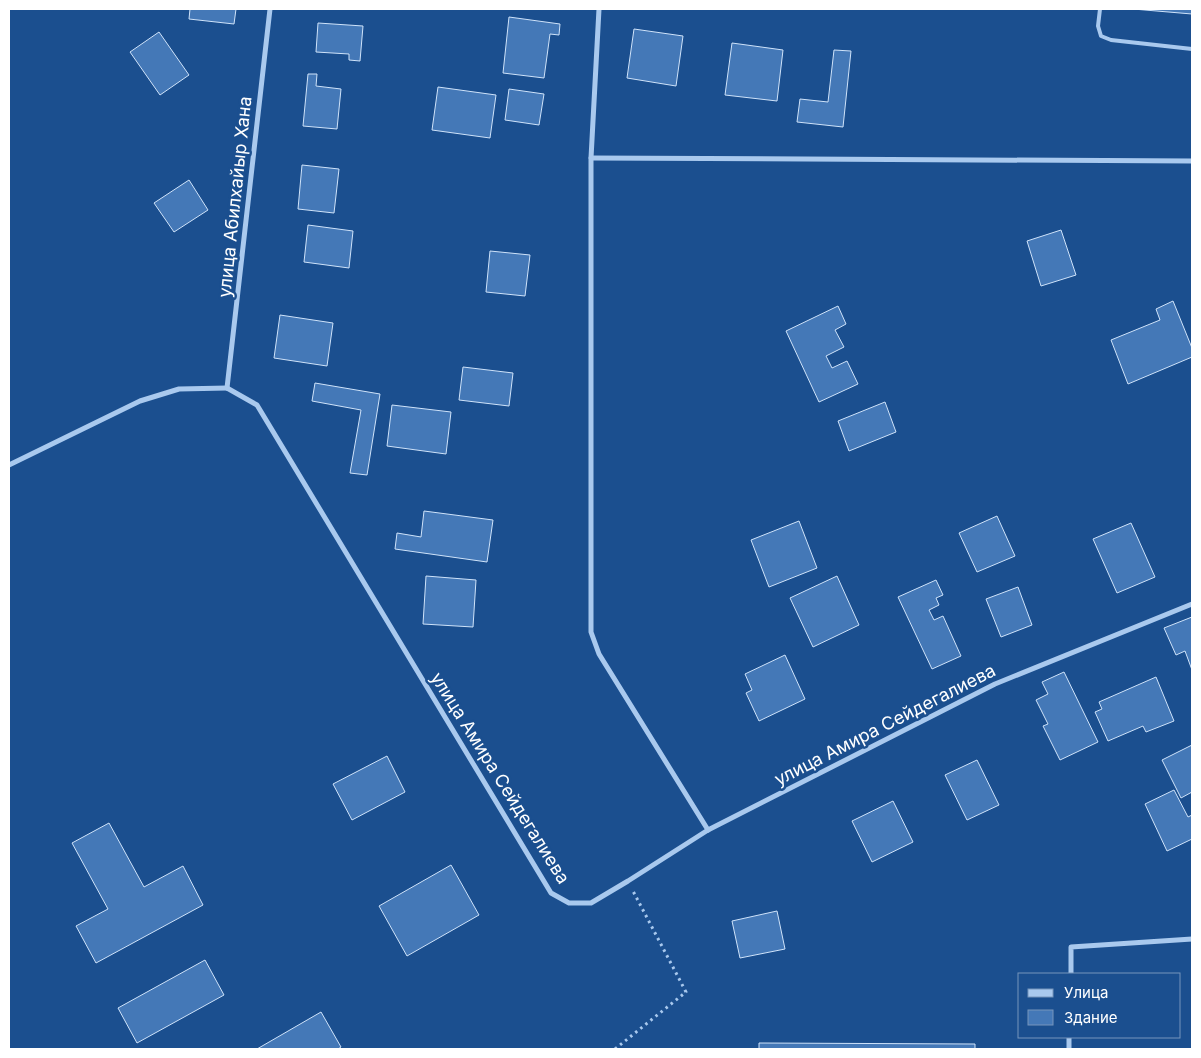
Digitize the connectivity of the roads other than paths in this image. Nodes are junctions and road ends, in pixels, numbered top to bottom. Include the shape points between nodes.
1 (270, 9) edge
2 (599, 9) edge
3 (1100, 9) edge
4 (1192, 49) edge
5 (590, 158) junction
6 (1192, 161) edge
7 (227, 388) junction
8 (9, 465) edge
9 (1192, 604) edge
10 (708, 830) junction
11 (1192, 939) edge
12 (1071, 973) edge

1 - 7 street, улица Абилхайыр Хана
2 - 5 street
3 - 4 lane via 1098,26 1101,36 1111,40
5 - 6 street
5 - 10 street via 591,632 599,654
7 - 8 street via 179,389 140,401
7 - 10 street, улица Амира Сейдегалиева via 257,405 550,893 569,904 591,903
9 - 10 street, улица Амира Сейдегалиева via 995,684
11 - 12 street via 1071,947

